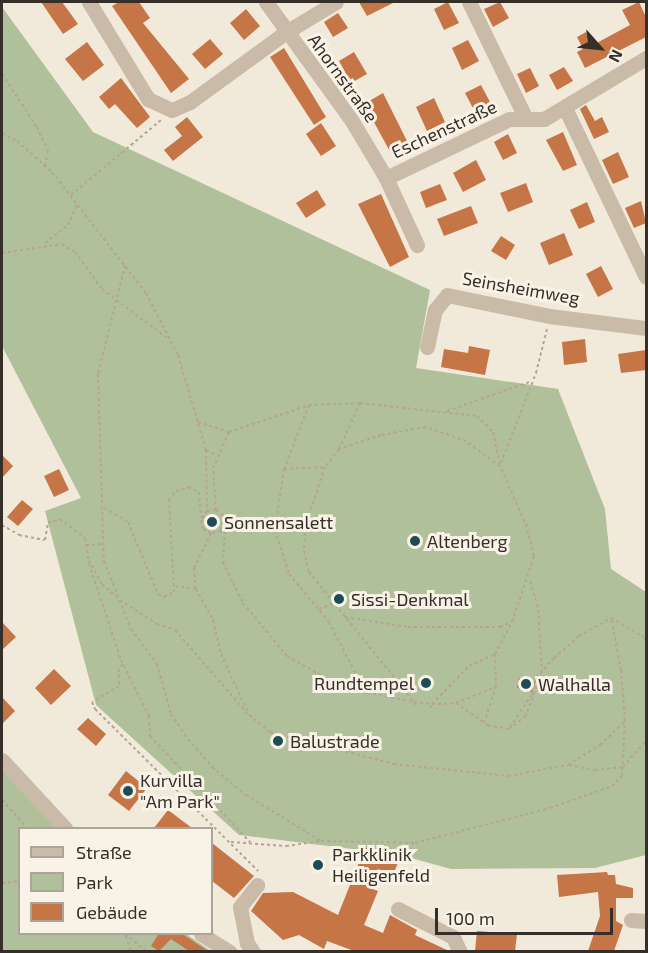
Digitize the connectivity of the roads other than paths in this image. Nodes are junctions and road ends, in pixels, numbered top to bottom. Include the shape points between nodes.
1 (89, 2) edge
2 (266, 2) edge
3 (336, 2) edge
4 (469, 2) edge
5 (286, 32) junction
6 (646, 58) edge
7 (565, 108) junction
8 (526, 119) junction
9 (386, 178) junction
10 (417, 245) dead end
11 (646, 277) edge
12 (646, 328) edge
13 (428, 347) dead end
14 (2, 760) edge
15 (64, 827) edge
16 (257, 885) road end
17 (398, 909) dead end
18 (204, 935) edge
19 (230, 951) edge
20 (254, 951) edge
21 (460, 951) edge

1 - 5 street via 148,99 172,110 190,102
2 - 5 street, Ahornstraße
3 - 5 street
4 - 8 street
5 - 9 street, Ahornstraße via 352,121
6 - 7 street, Eschenstraße
7 - 8 street, Eschenstraße via 544,119
7 - 11 street
8 - 9 street, Eschenstraße via 509,119
9 - 10 street, Ahornstraße
12 - 13 street, Seinsheimweg via 549,316 447,295 438,303
14 - 15 street
16 - 20 street via 240,907 247,943
17 - 21 street via 453,937
18 - 19 street

